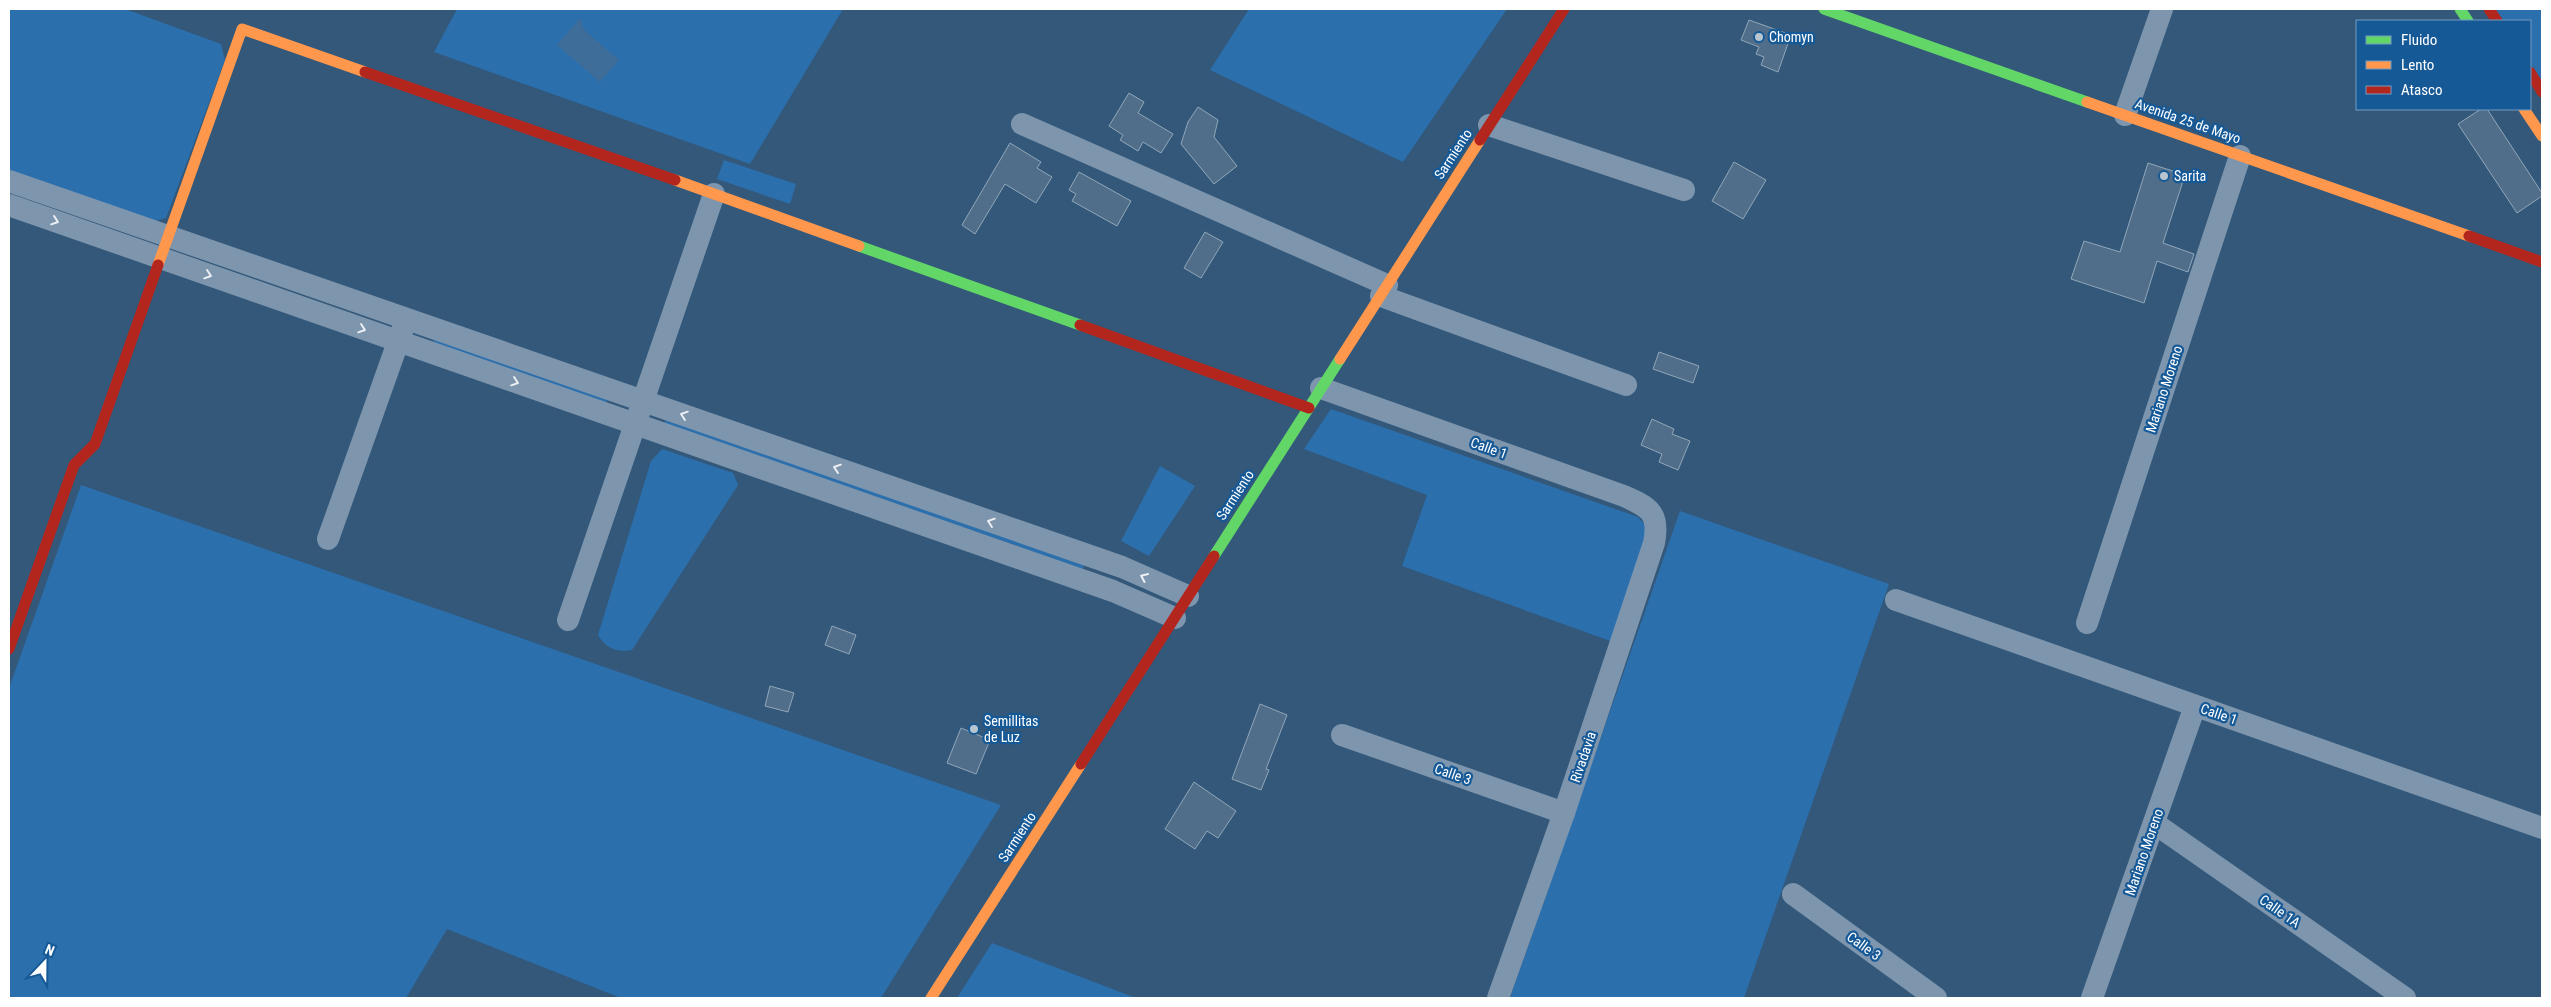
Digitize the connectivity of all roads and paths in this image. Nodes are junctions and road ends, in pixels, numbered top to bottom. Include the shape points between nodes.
1 (1564, 9) edge
2 (1824, 9) edge
3 (2162, 9) edge
4 (2460, 9) edge
5 (2489, 9) edge
6 (2467, 20) edge
7 (2496, 20) edge
8 (2531, 74) edge
9 (2542, 92) edge
10 (2525, 110) edge
11 (2125, 115) junction
12 (1022, 124) dead end
13 (1489, 125) junction
14 (2542, 136) edge
15 (2240, 156) junction
16 (9, 181) edge
17 (1684, 190) dead end
18 (714, 194) junction
19 (9, 205) edge
20 (168, 237) junction
21 (161, 258) junction
22 (2542, 262) edge
23 (1384, 290) junction
24 (406, 319) junction
25 (398, 341) junction
26 (1626, 385) dead end
27 (1321, 388) junction
28 (643, 401) junction
29 (1308, 408) junction
30 (635, 424) junction
31 (1653, 514) joint
32 (328, 539) dead end
33 (1188, 596) junction
34 (1896, 600) dead end
35 (1174, 618) junction
36 (568, 620) dead end
37 (2087, 623) dead end
38 (9, 649) edge
39 (2196, 706) junction
40 (1342, 735) dead end
41 (1564, 813) junction
42 (2154, 823) junction
43 (2542, 828) edge
44 (1793, 894) dead end
45 (931, 998) edge
46 (1498, 998) edge
47 (1936, 998) edge
48 (2092, 998) edge
49 (2405, 998) edge

1 - 13 street, Sarmiento
2 - 11 street, Avenida 25 de Mayo
3 - 11 street
4 - 6 street
5 - 7 street
8 - 9 street
10 - 14 street
11 - 15 street, Avenida 25 de Mayo
12 - 23 street
13 - 17 street
13 - 23 street, Sarmiento
15 - 22 street, Avenida 25 de Mayo
15 - 37 street, Mariano Moreno
16 - 20 street
18 - 20 street via 242,29
18 - 28 street
18 - 29 street
19 -> 21 street
20 - 21 street
20 - 24 street
21 -> 25 street
21 - 38 street via 95,444 74,465
23 - 26 street
23 - 27 street, Sarmiento
24 - 25 street
24 - 28 street
25 -> 30 street
25 - 32 street
27 - 29 street, Sarmiento
27 - 31 street, Calle 1 via 1624,496 1639,502
28 - 30 street
33 -> 28 street via 1122,567
29 - 33 street, Sarmiento
30 - 35 street via 1114,591
30 - 36 street
31 - 41 street, Rivadavia via 1657,527 1654,543
33 - 35 street, Sarmiento
34 - 39 street, Calle 1
35 - 45 street, Sarmiento
39 - 42 street, Mariano Moreno
39 - 43 street, Calle 1
40 - 41 street, Calle 3
41 - 46 street, Rivadavia
42 - 48 street, Mariano Moreno
42 - 49 street, Calle 1A
44 - 47 street, Calle 3

